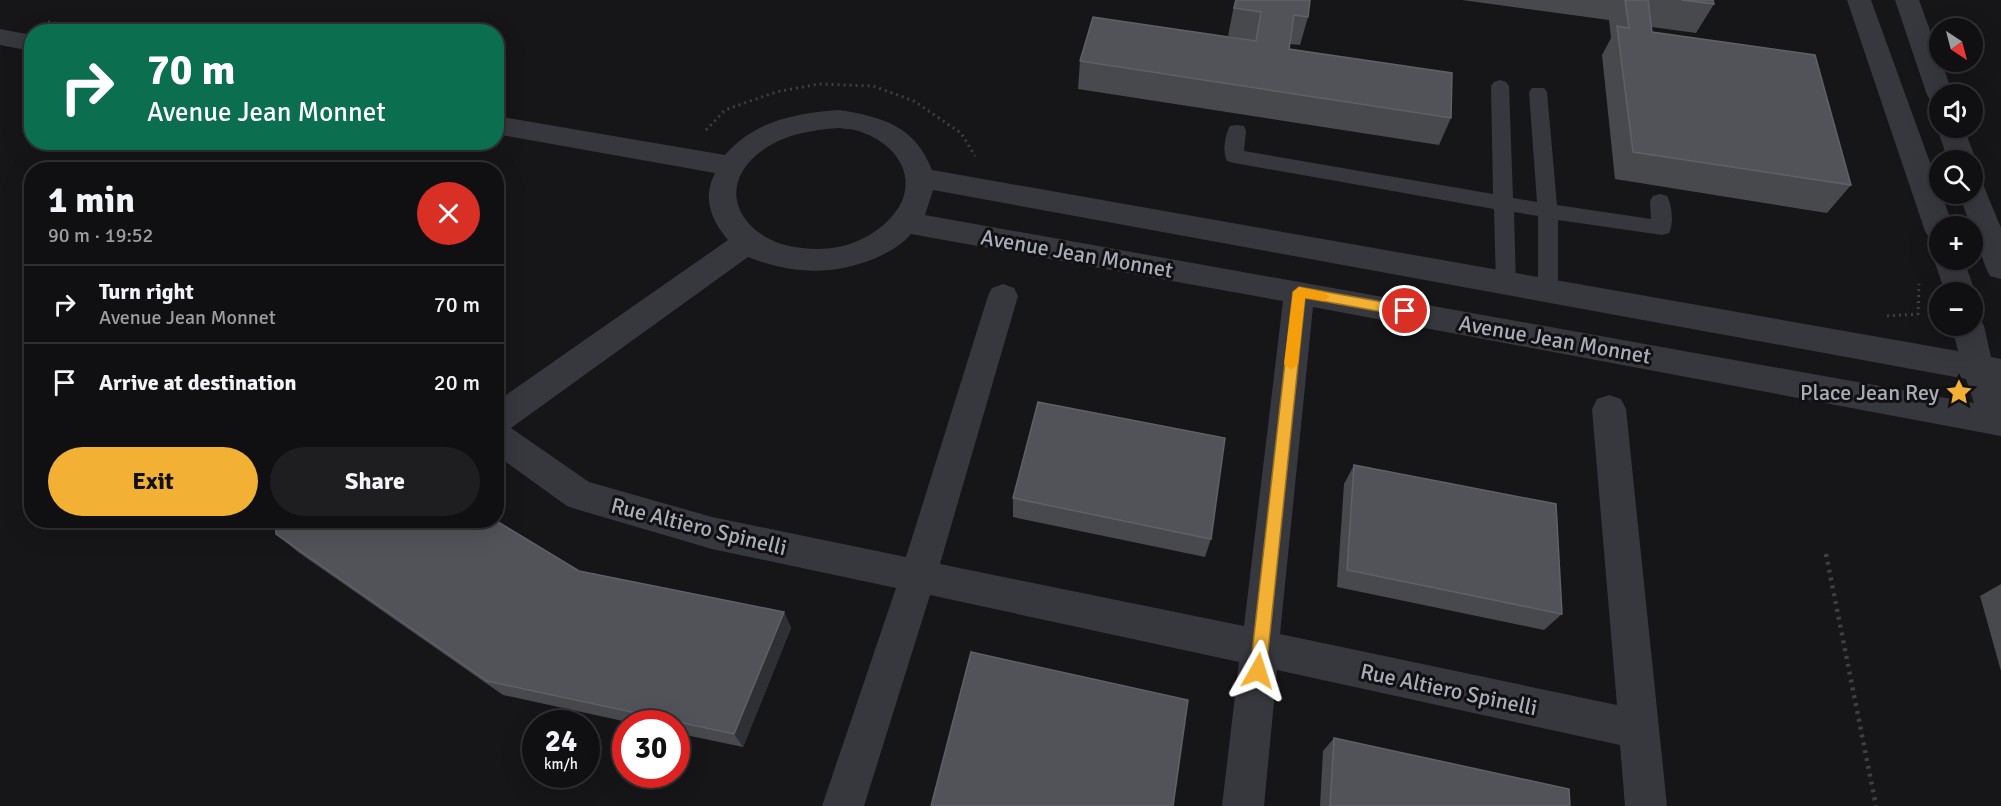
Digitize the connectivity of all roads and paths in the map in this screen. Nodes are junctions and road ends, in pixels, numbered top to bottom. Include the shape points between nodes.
1 (1859, 0) edge
2 (1907, 0) edge
3 (47, 22) dead end
4 (59, 24) edge
5 (0, 37) edge
6 (24, 42) edge
7 (1936, 84) edge
8 (1500, 86) dead end
9 (1538, 92) dead end
10 (504, 126) edge
11 (1237, 132) dead end
12 (730, 166) junction
13 (921, 178) junction
14 (1660, 201) dead end
15 (1504, 203) junction
16 (1978, 204) edge
17 (1548, 211) junction
18 (1935, 216) edge
19 (906, 222) junction
20 (748, 241) junction
21 (2001, 268) edge
22 (1506, 285) junction
23 (1299, 292) junction
24 (1548, 292) junction
25 (1003, 296) dead end
26 (1973, 336) edge
27 (1989, 370) edge
28 (1609, 409) dead end
29 (504, 414) edge
30 (1999, 421) edge
31 (504, 442) edge
32 (1826, 554) dead end
33 (918, 576) junction
34 (1260, 648) junction
35 (1639, 729) junction
36 (843, 806) edge
37 (1242, 806) edge
38 (1646, 806) edge
39 (1876, 806) edge

1 - 18 street
2 - 7 street
3 - 4 path
5 - 6 street
8 - 15 lane
9 - 17 lane
10 - 12 street
11 - 15 lane via 1234,156
12 - 13 street via 749,146 775,130 806,120 839,119 870,124 895,137 914,156
12 - 20 street via 722,189 724,212 736,232
13 - 19 street via 918,201
13 - 22 street, Avenue Jean Monnet
14 - 17 lane via 1662,228
15 - 17 lane
15 - 22 lane
16 - 21 street
17 - 24 lane
19 - 20 street via 884,241 854,255 821,261 788,259 758,249
19 - 23 street, Avenue Jean Monnet
20 - 29 street
22 - 24 street, Avenue Jean Monnet
23 - 30 street, Avenue Jean Monnet
23 - 34 street
24 - 27 street, Avenue Jean Monnet
25 - 33 street
26 - 27 street
27 - 30 street
28 - 35 street
31 - 33 street, Rue Altiero Spinelli via 579,495 712,532
32 - 39 path
33 - 34 street, Rue Altiero Spinelli
33 - 36 street
34 - 35 street, Rue Altiero Spinelli
34 - 37 street
35 - 38 street

